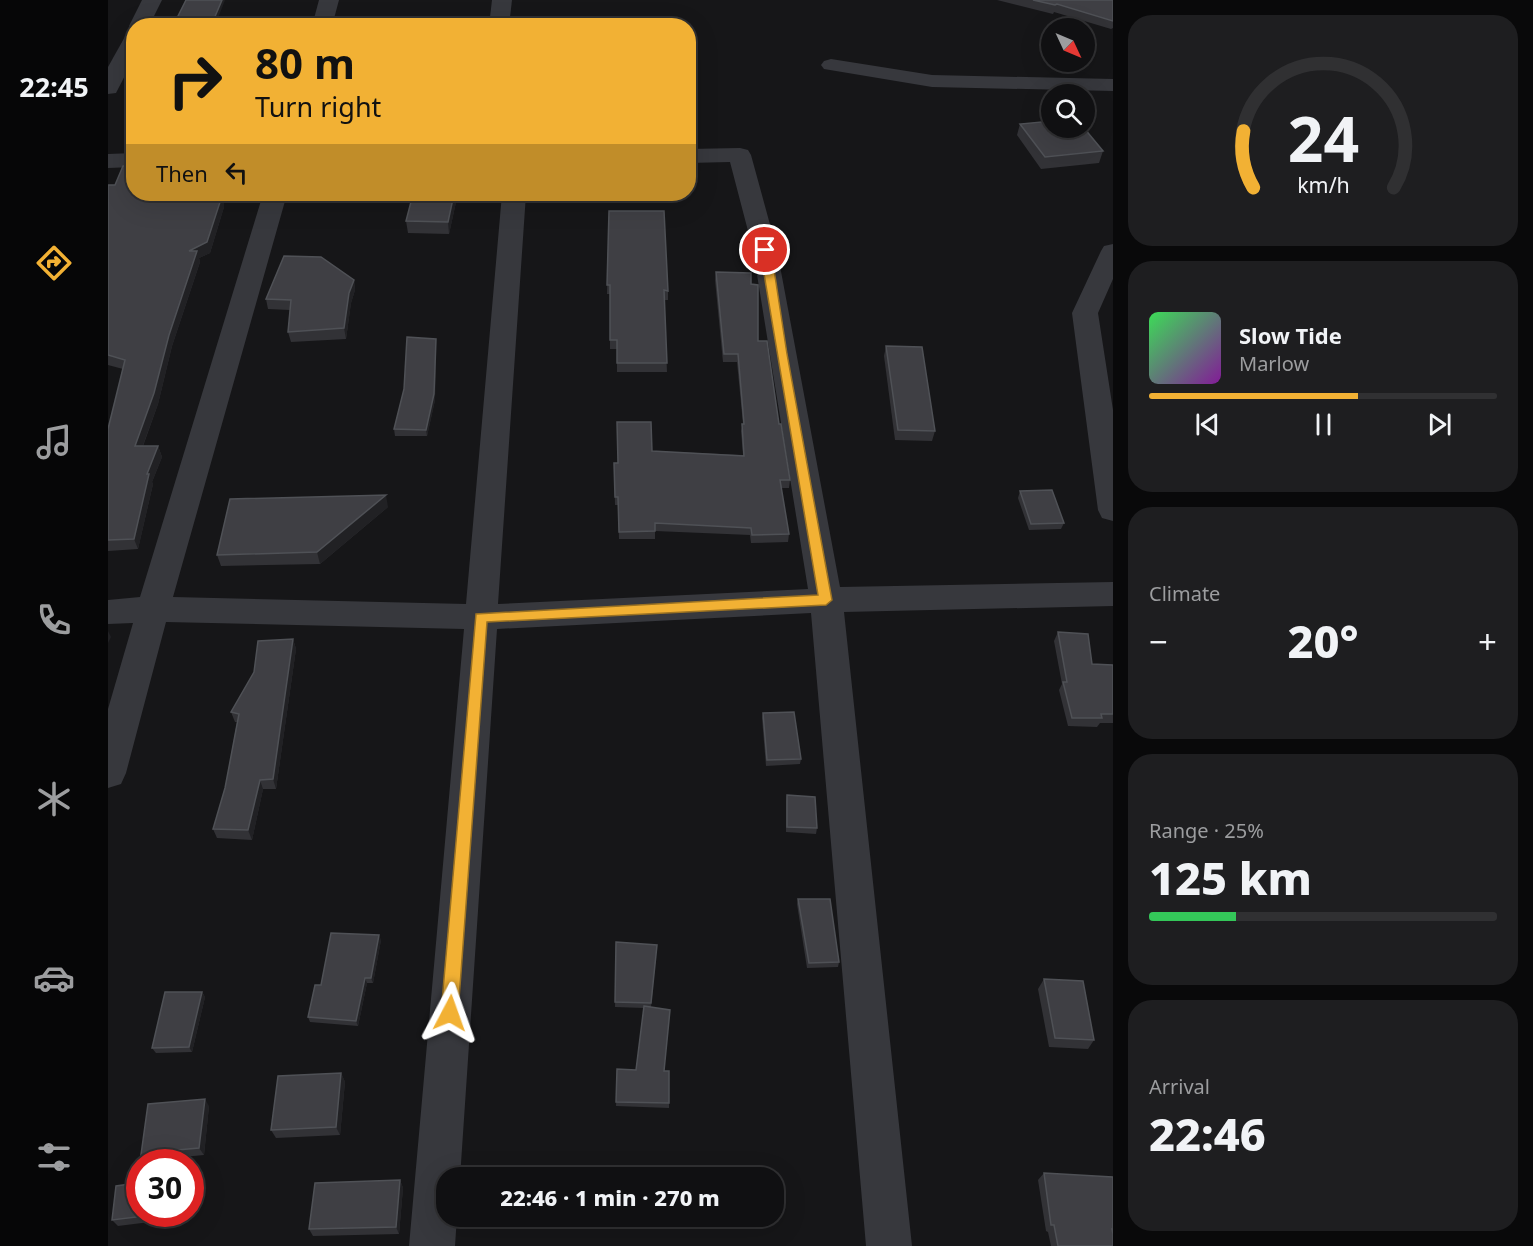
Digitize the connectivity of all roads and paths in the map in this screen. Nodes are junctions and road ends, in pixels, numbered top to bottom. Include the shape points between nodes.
1 (152, 0) edge
2 (329, 0) edge
3 (502, 0) edge
4 (143, 18) edge
5 (324, 18) edge
6 (500, 18) edge
7 (126, 53) edge
8 (831, 65) dead end
9 (1113, 85) edge
10 (108, 88) edge
11 (696, 156) edge
12 (126, 160) edge
13 (108, 161) edge
14 (273, 201) edge
15 (513, 201) edge
16 (1113, 251) edge
17 (1113, 510) edge
18 (1113, 594) edge
19 (826, 600) junction
20 (153, 609) junction
21 (108, 612) edge
22 (480, 617) junction
23 (108, 773) edge
24 (432, 1246) edge
25 (889, 1246) edge

1 - 4 street
2 - 5 street
3 - 6 street
7 - 10 street
8 - 9 street via 932,81
11 - 19 street via 740,155 765,250
12 - 13 street
14 - 20 street
15 - 22 street
16 - 17 street via 1085,313
18 - 19 street
19 - 22 street
19 - 25 street
20 - 21 street
20 - 22 street
20 - 23 street
22 - 24 street

